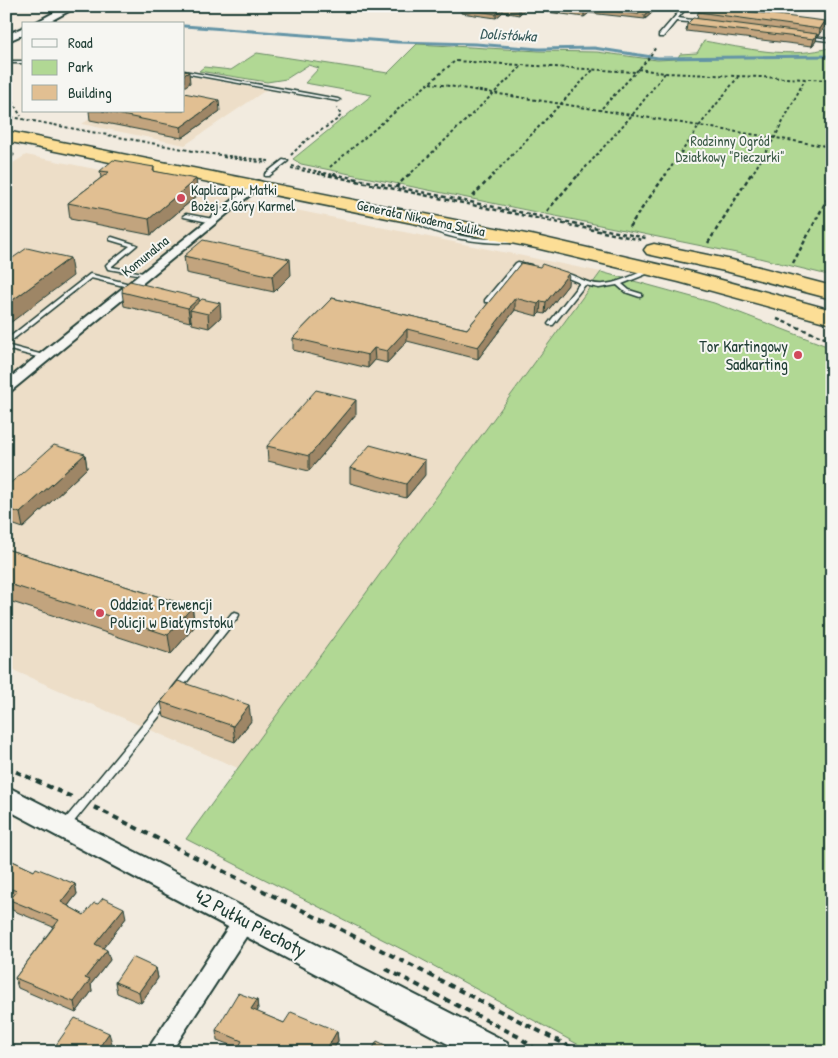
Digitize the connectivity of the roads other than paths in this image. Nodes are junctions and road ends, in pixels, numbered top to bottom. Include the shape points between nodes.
1 (74, 6) edge
2 (686, 6) edge
3 (674, 19) junction
4 (41, 22) edge
5 (703, 23) edge
6 (661, 36) dead end
7 (801, 36) edge
8 (828, 40) dead end
9 (6, 62) edge
10 (22, 62) edge
11 (185, 72) edge
12 (338, 100) road end
13 (14, 121) edge
14 (6, 136) edge
15 (286, 164) road end
16 (269, 171) junction
17 (186, 216) dead end
18 (212, 221) junction
19 (523, 233) junction
20 (112, 239) dead end
21 (560, 247) junction
22 (536, 268) edge
23 (553, 272) edge
24 (648, 272) junction
25 (146, 275) junction
26 (583, 283) junction
27 (620, 285) junction
28 (132, 286) junction
29 (832, 293) edge
30 (640, 295) dead end
31 (487, 301) edge
32 (832, 303) edge
33 (832, 317) edge
34 (551, 324) dead end
35 (832, 330) edge
36 (6, 343) edge
37 (6, 347) edge
38 (45, 357) junction
39 (6, 388) edge
40 (235, 615) dead end
41 (6, 796) edge
42 (65, 826) junction
43 (244, 920) junction
44 (158, 1052) edge
45 (495, 1052) edge

1 - 4 street
2 - 3 lane
3 - 5 lane
3 - 6 lane
7 - 8 lane
9 - 10 lane
11 - 12 lane
13 - 16 highway, Generała Nikodema Sulika
14 - 16 highway, Generała Nikodema Sulika
15 - 16 lane, Komunalna
16 - 18 street, Komunalna
16 - 19 highway, Generała Nikodema Sulika
16 - 19 highway, Generała Nikodema Sulika via 409,216
17 - 18 lane
18 - 25 street, Komunalna
19 - 21 highway, Generała Nikodema Sulika
19 - 29 highway via 620,242 732,266
19 - 32 highway, Generała Nikodema Sulika via 716,270
20 - 25 lane via 134,245 109,265 110,268
21 - 24 highway
21 - 33 highway, Generała Nikodema Sulika via 699,279
22 - 31 lane via 518,264
23 - 26 lane via 571,275
24 - 27 lane
24 - 35 highway
25 - 28 street, Komunalna
26 - 27 lane
26 - 34 lane
27 - 30 lane
28 - 36 lane via 90,276
28 - 38 street, Komunalna
37 - 38 lane
38 - 39 street, Komunalna
40 - 42 lane via 149,726
41 - 42 street, 42 Pułku Piechoty
42 - 43 street, 42 Pułku Piechoty
43 - 44 street
43 - 45 street, 42 Pułku Piechoty

